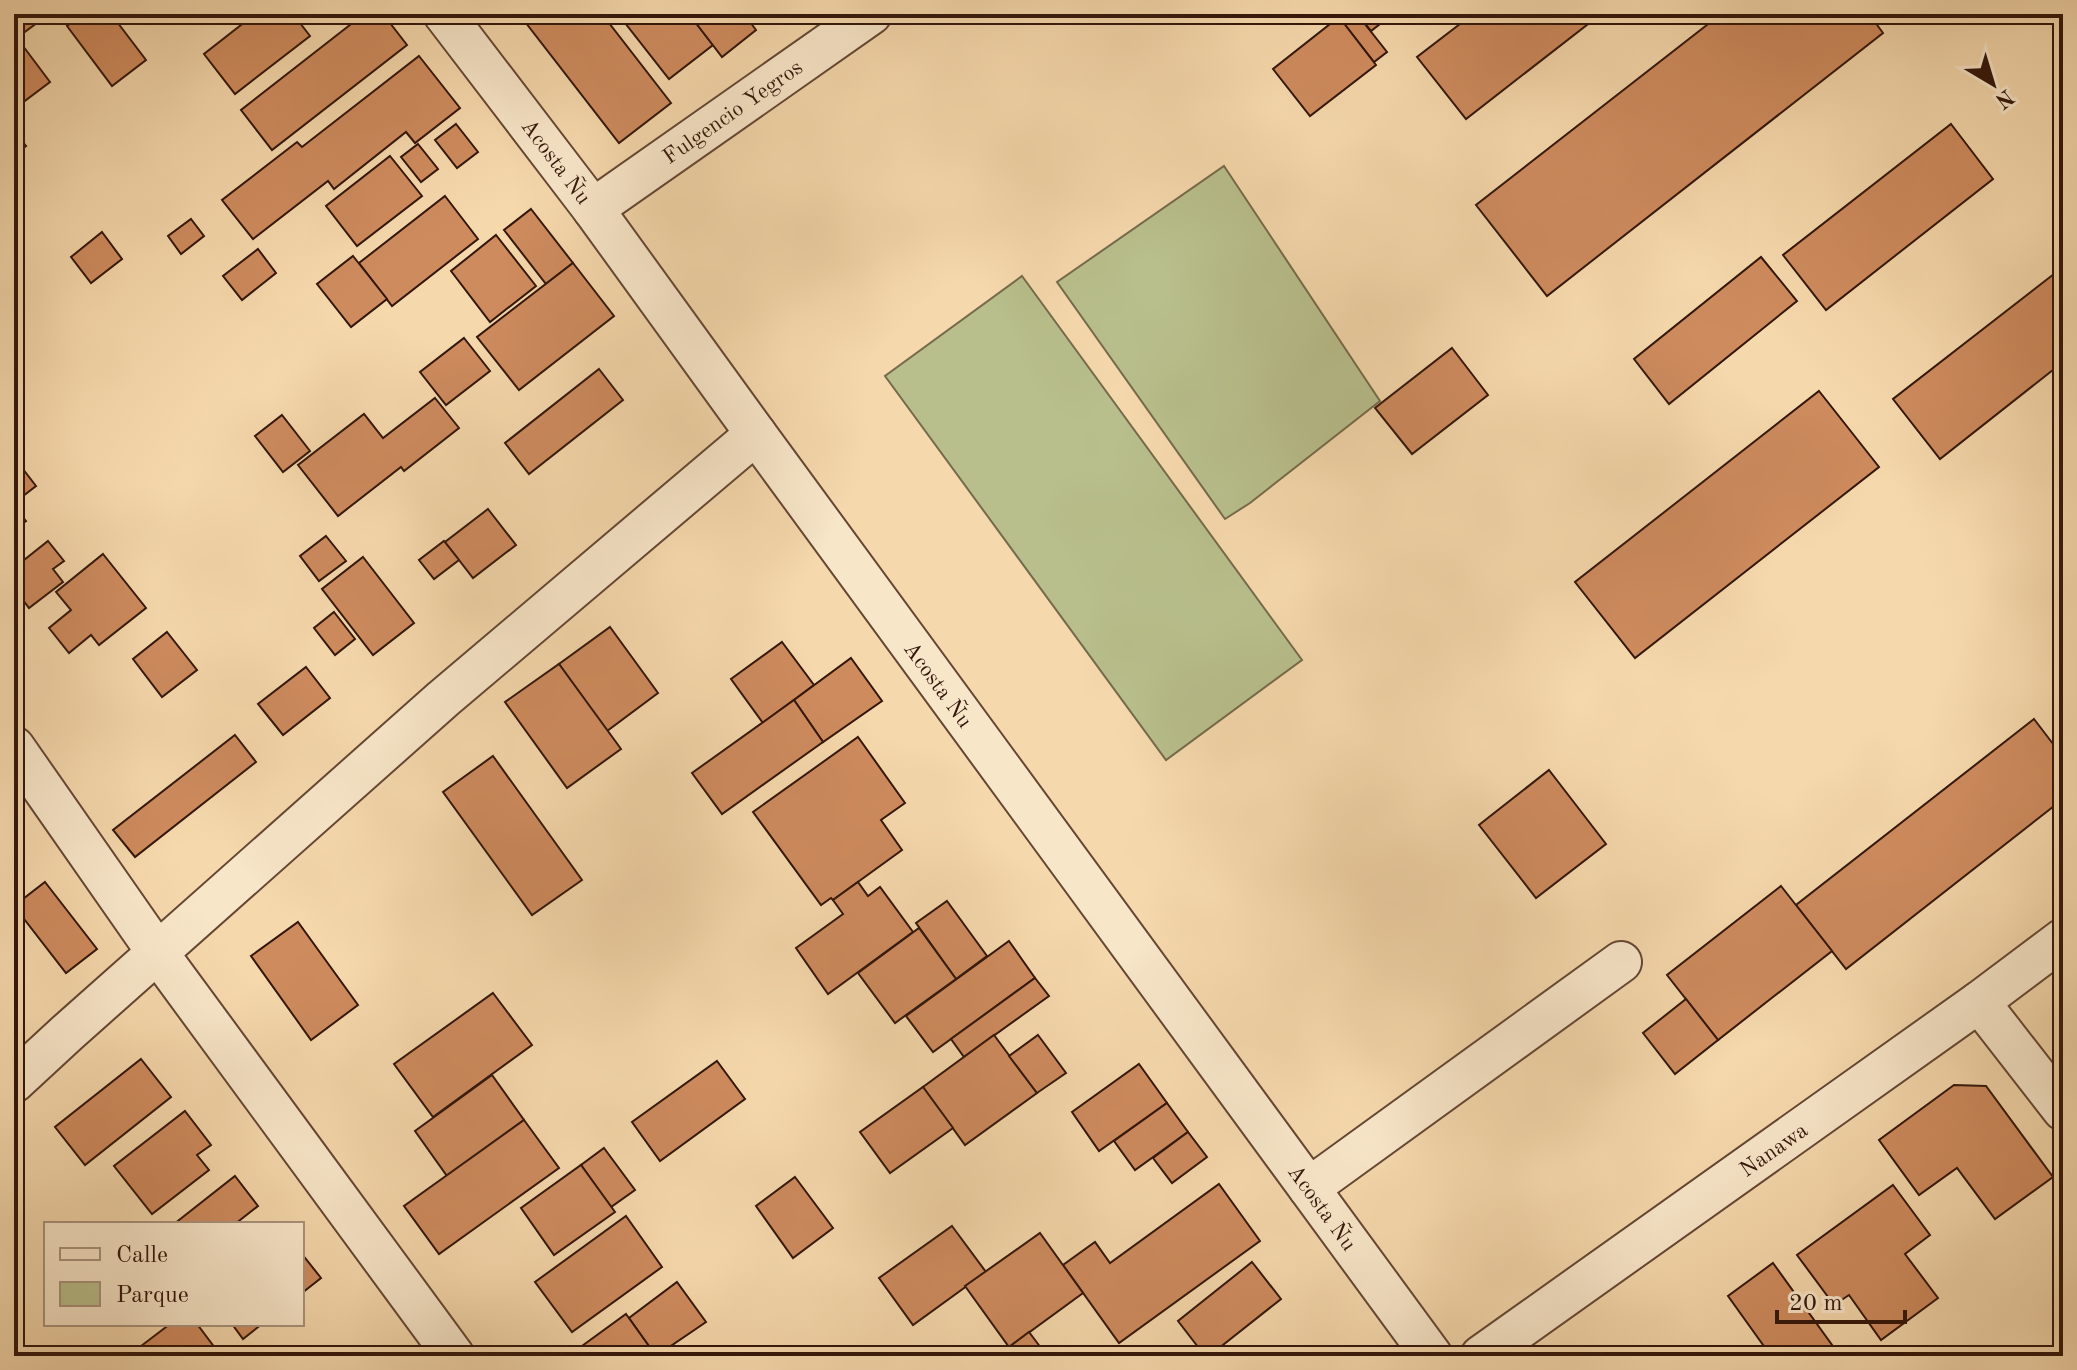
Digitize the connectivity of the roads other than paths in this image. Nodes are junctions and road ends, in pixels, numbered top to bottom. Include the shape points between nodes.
1 (444, 14) edge
2 (871, 14) edge
3 (593, 209) junction
4 (756, 434) junction
5 (14, 747) edge
6 (2063, 939) edge
7 (157, 952) junction
8 (1621, 962) dead end
9 (1979, 1002) junction
10 (14, 1082) edge
11 (2063, 1110) edge
12 (1309, 1188) junction
13 (454, 1356) edge
14 (1432, 1356) edge
15 (1481, 1356) edge

1 - 3 street, Acosta Ñu
2 - 3 street, Fulgencio Yegros
3 - 4 street, Acosta Ñu
4 - 7 street via 443,699
4 - 12 street, Acosta Ñu
5 - 7 street
6 - 9 street, Nanawa
7 - 10 street
7 - 13 street
8 - 12 street
9 - 11 street
9 - 15 street, Nanawa
12 - 14 street, Acosta Ñu

